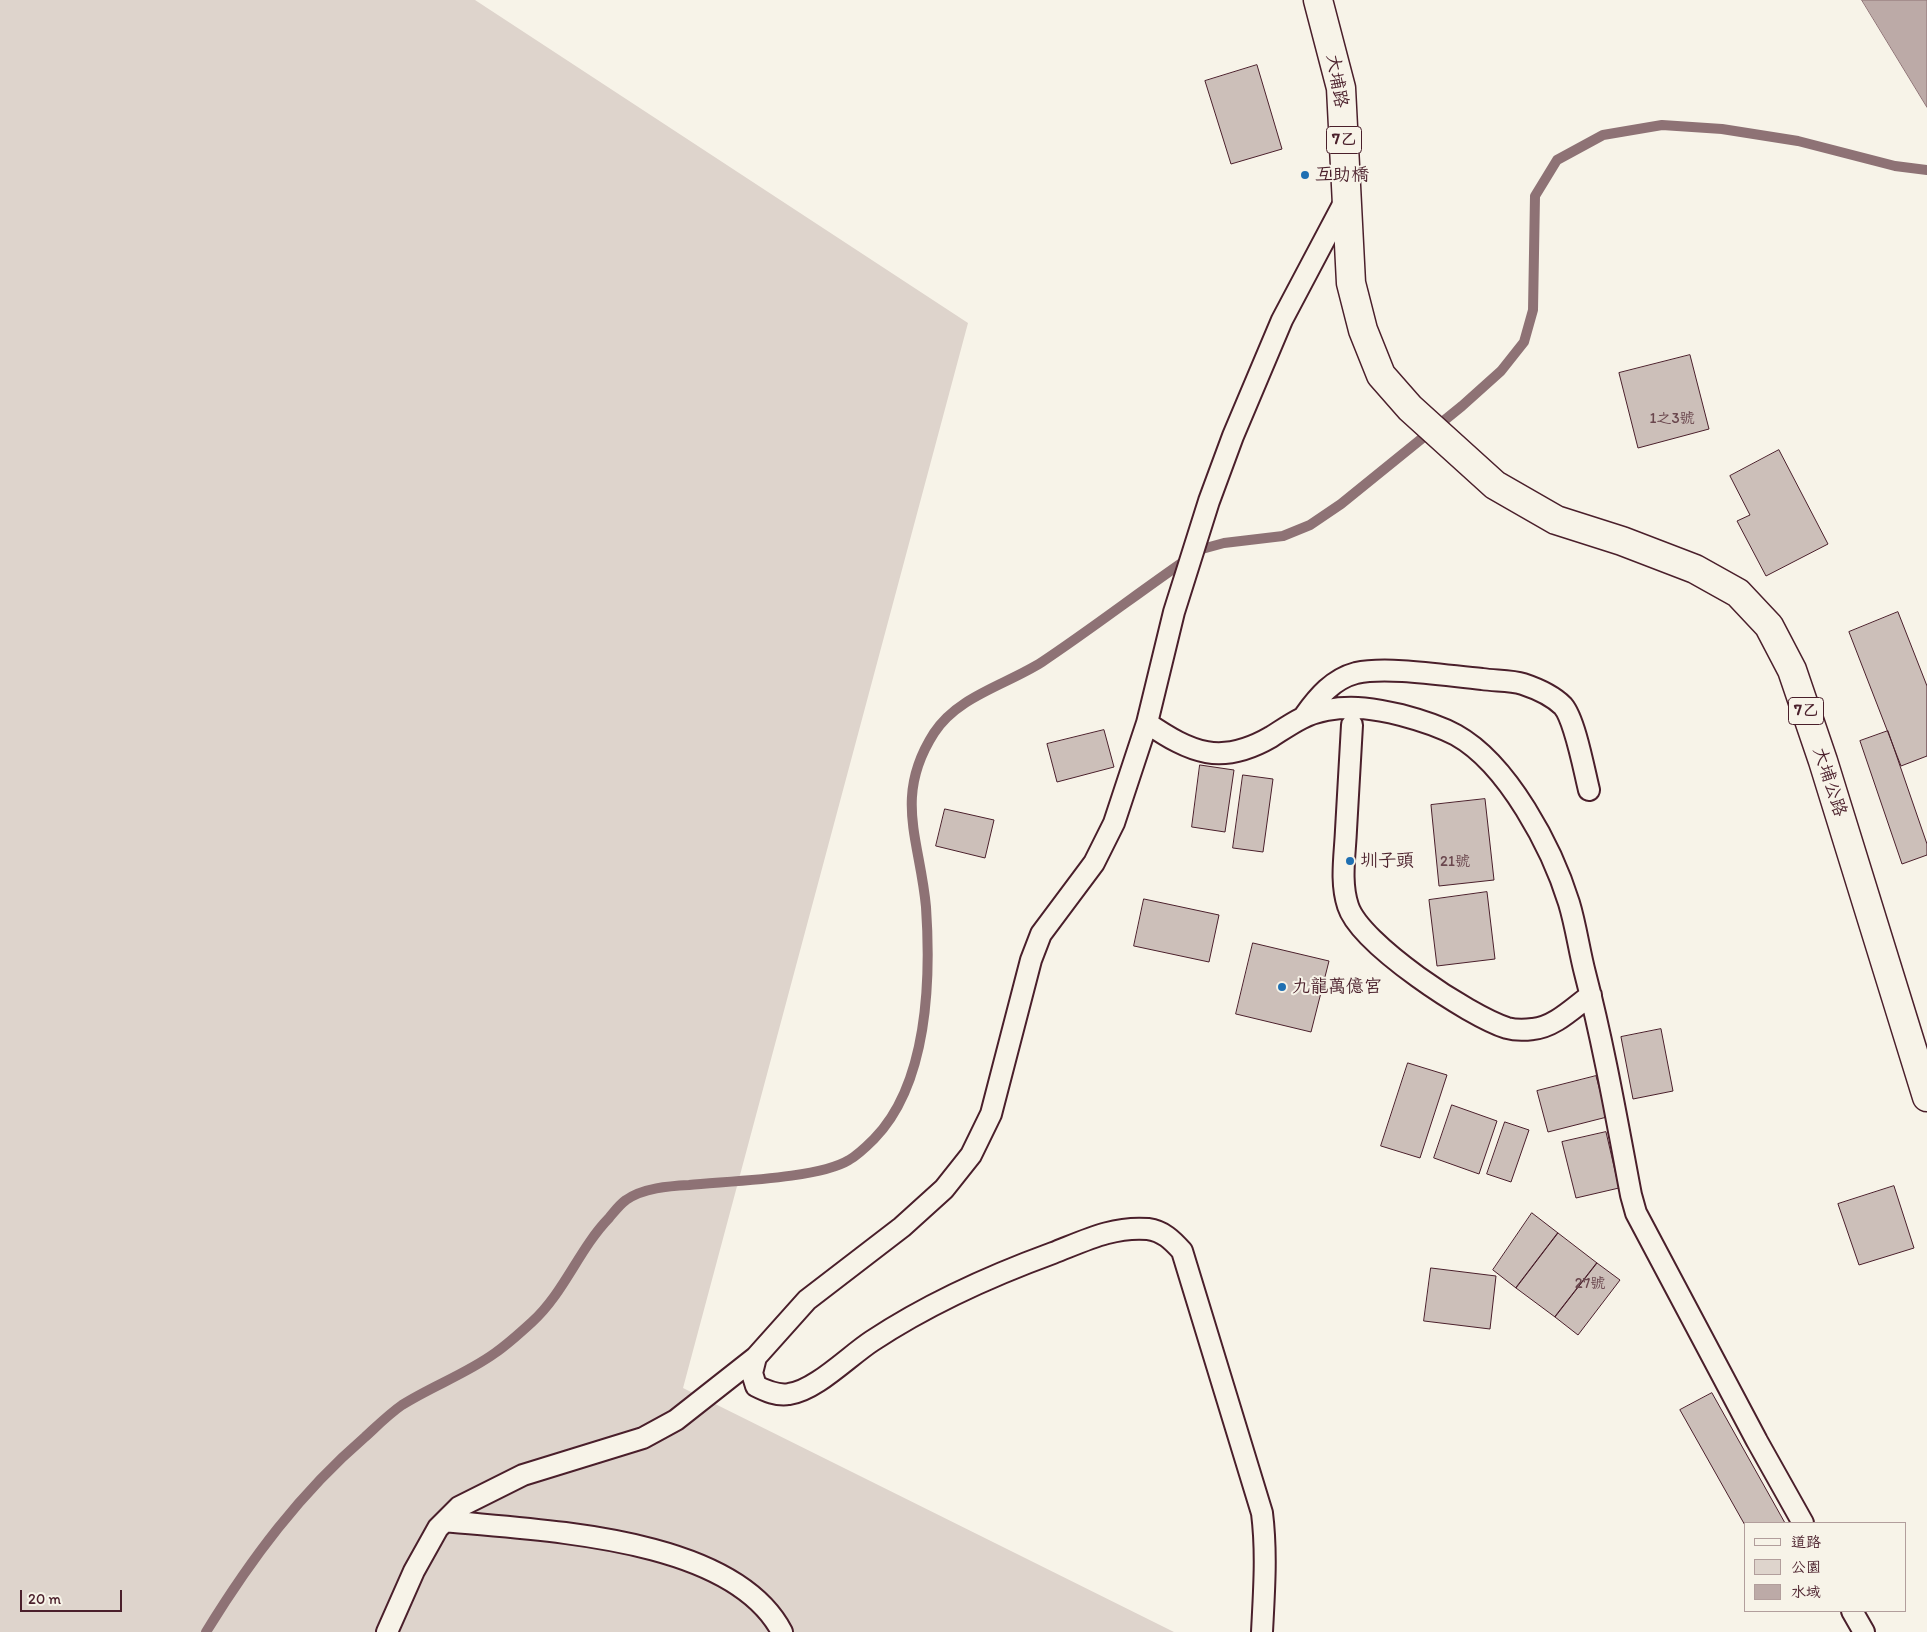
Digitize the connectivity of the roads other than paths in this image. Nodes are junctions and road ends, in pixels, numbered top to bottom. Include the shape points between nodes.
1 (1318, 0) edge
2 (1348, 196) junction
3 (1495, 485) joint
4 (1305, 716) junction
5 (1147, 723) junction
6 (1352, 725) dead end
7 (1589, 790) dead end
8 (1591, 995) junction
9 (1927, 1097) edge
10 (756, 1356) junction
11 (445, 1521) junction
12 (1802, 1522) edge
13 (1853, 1612) edge
14 (387, 1632) edge
15 (782, 1632) edge
16 (1262, 1632) edge
17 (1864, 1632) edge

1 - 2 main road, 大埔路 / 7乙 via 1340,88
2 - 3 main road, 大埔路 / 7乙 via 1351,283 1363,330 1381,375 1410,408
2 - 5 lane via 1282,320 1233,436 1174,612
3 - 9 main road, 大埔公路 / 7乙 via 1556,520 1695,569 1738,593 1769,626 1792,670 1823,760
4 - 5 lane via 1239,751 1217,754 1191,749
4 - 7 lane via 1318,697 1337,681 1356,673 1424,674 1521,684 1546,693 1564,708 1573,728
4 - 8 lane via 1362,707 1386,712 1424,721 1458,736 1483,755 1519,798 1546,842 1569,903
5 - 10 lane via 1114,823 1078,886 1054,915 1031,960 991,1114 971,1155 944,1189 902,1227 807,1300
6 - 8 lane via 1343,881 1348,907 1359,926 1408,970 1486,1020 1509,1029 1534,1029 1556,1022
8 - 12 lane via 1636,1213
10 - 11 lane via 676,1420 643,1438 523,1475 460,1507
10 - 16 lane via 752,1372 756,1386 768,1392 789,1394 812,1384 913,1315 1010,1269 1100,1234 1124,1229 1149,1229 1167,1236 1182,1251 1262,1513 1266,1539
11 - 14 lane via 414,1571
11 - 15 lane via 613,1540 677,1556 724,1575 774,1615
13 - 17 lane

